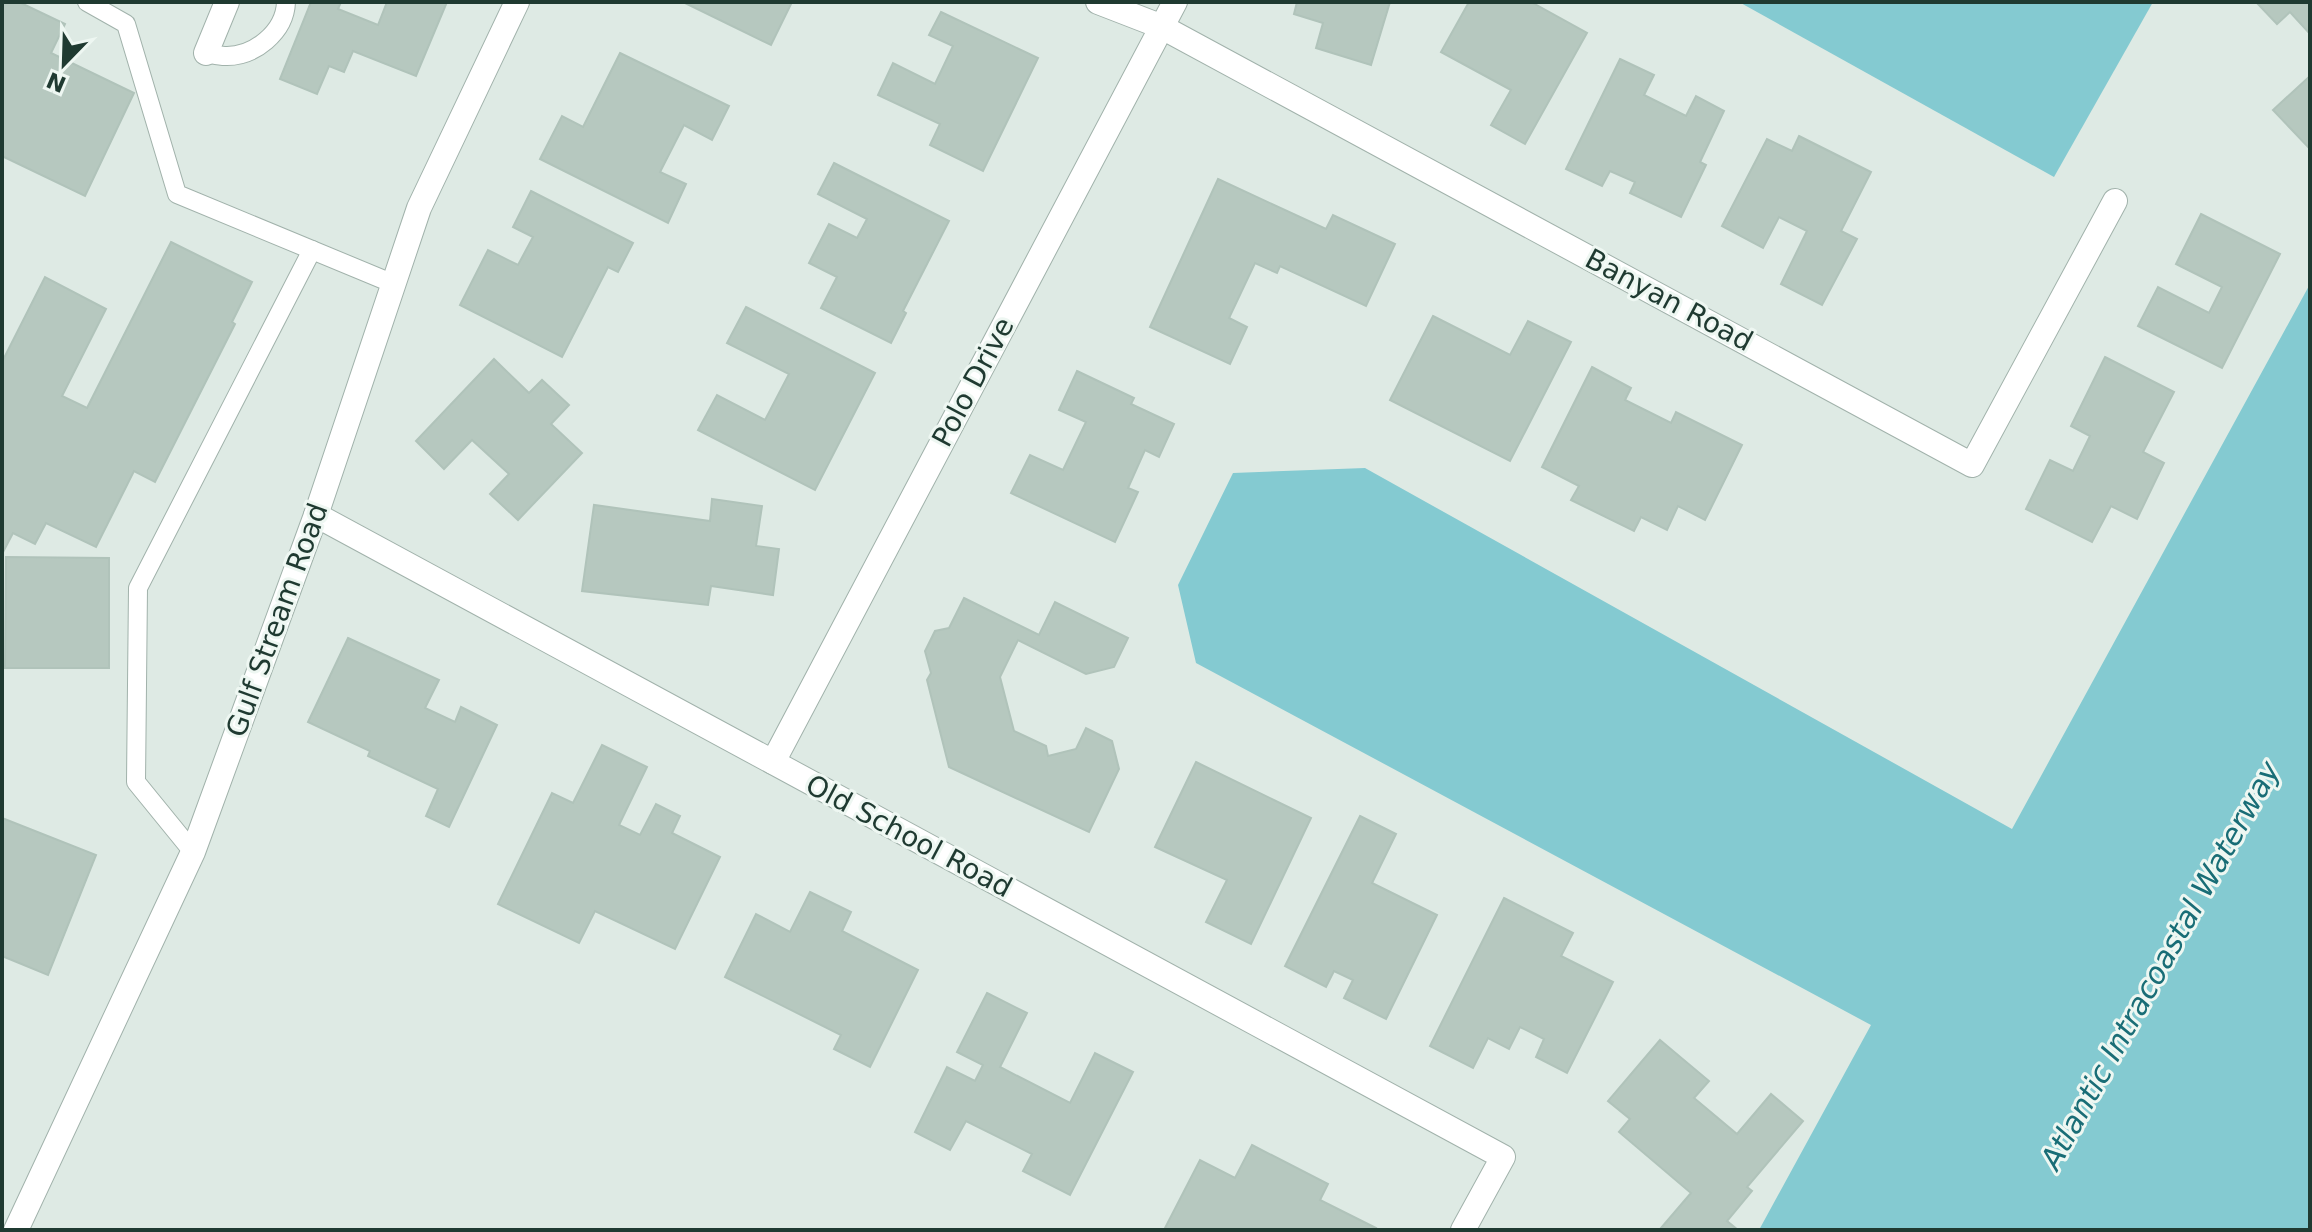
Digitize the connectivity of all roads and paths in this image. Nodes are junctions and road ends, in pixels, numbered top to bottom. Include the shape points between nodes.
1 (87, 2) edge
2 (227, 2) edge
3 (286, 2) edge
4 (517, 2) edge
5 (1098, 2) edge
6 (1175, 2) edge
7 (1160, 26) junction
8 (206, 53) joint
9 (2115, 201) dead end
10 (312, 250) junction
11 (394, 284) junction
12 (316, 515) junction
13 (773, 762) junction
14 (193, 852) junction
15 (16, 1230) edge
16 (1463, 1230) edge

1 - 10 lane via 126,24 177,194
2 - 8 street
3 - 8 lane via 278,28 264,43 226,56
4 - 11 street, Gulf Stream Road via 419,208
5 - 7 street, Banyan Road
6 - 7 street, Polo Drive
7 - 9 street, Banyan Road via 1972,465
7 - 13 street, Polo Drive
10 - 11 lane
10 - 14 lane via 138,588 136,782
11 - 12 street, Gulf Stream Road
12 - 13 street, Old School Road
12 - 14 street, Gulf Stream Road
13 - 16 street, Old School Road via 1503,1157
14 - 15 street, Gulf Stream Road

